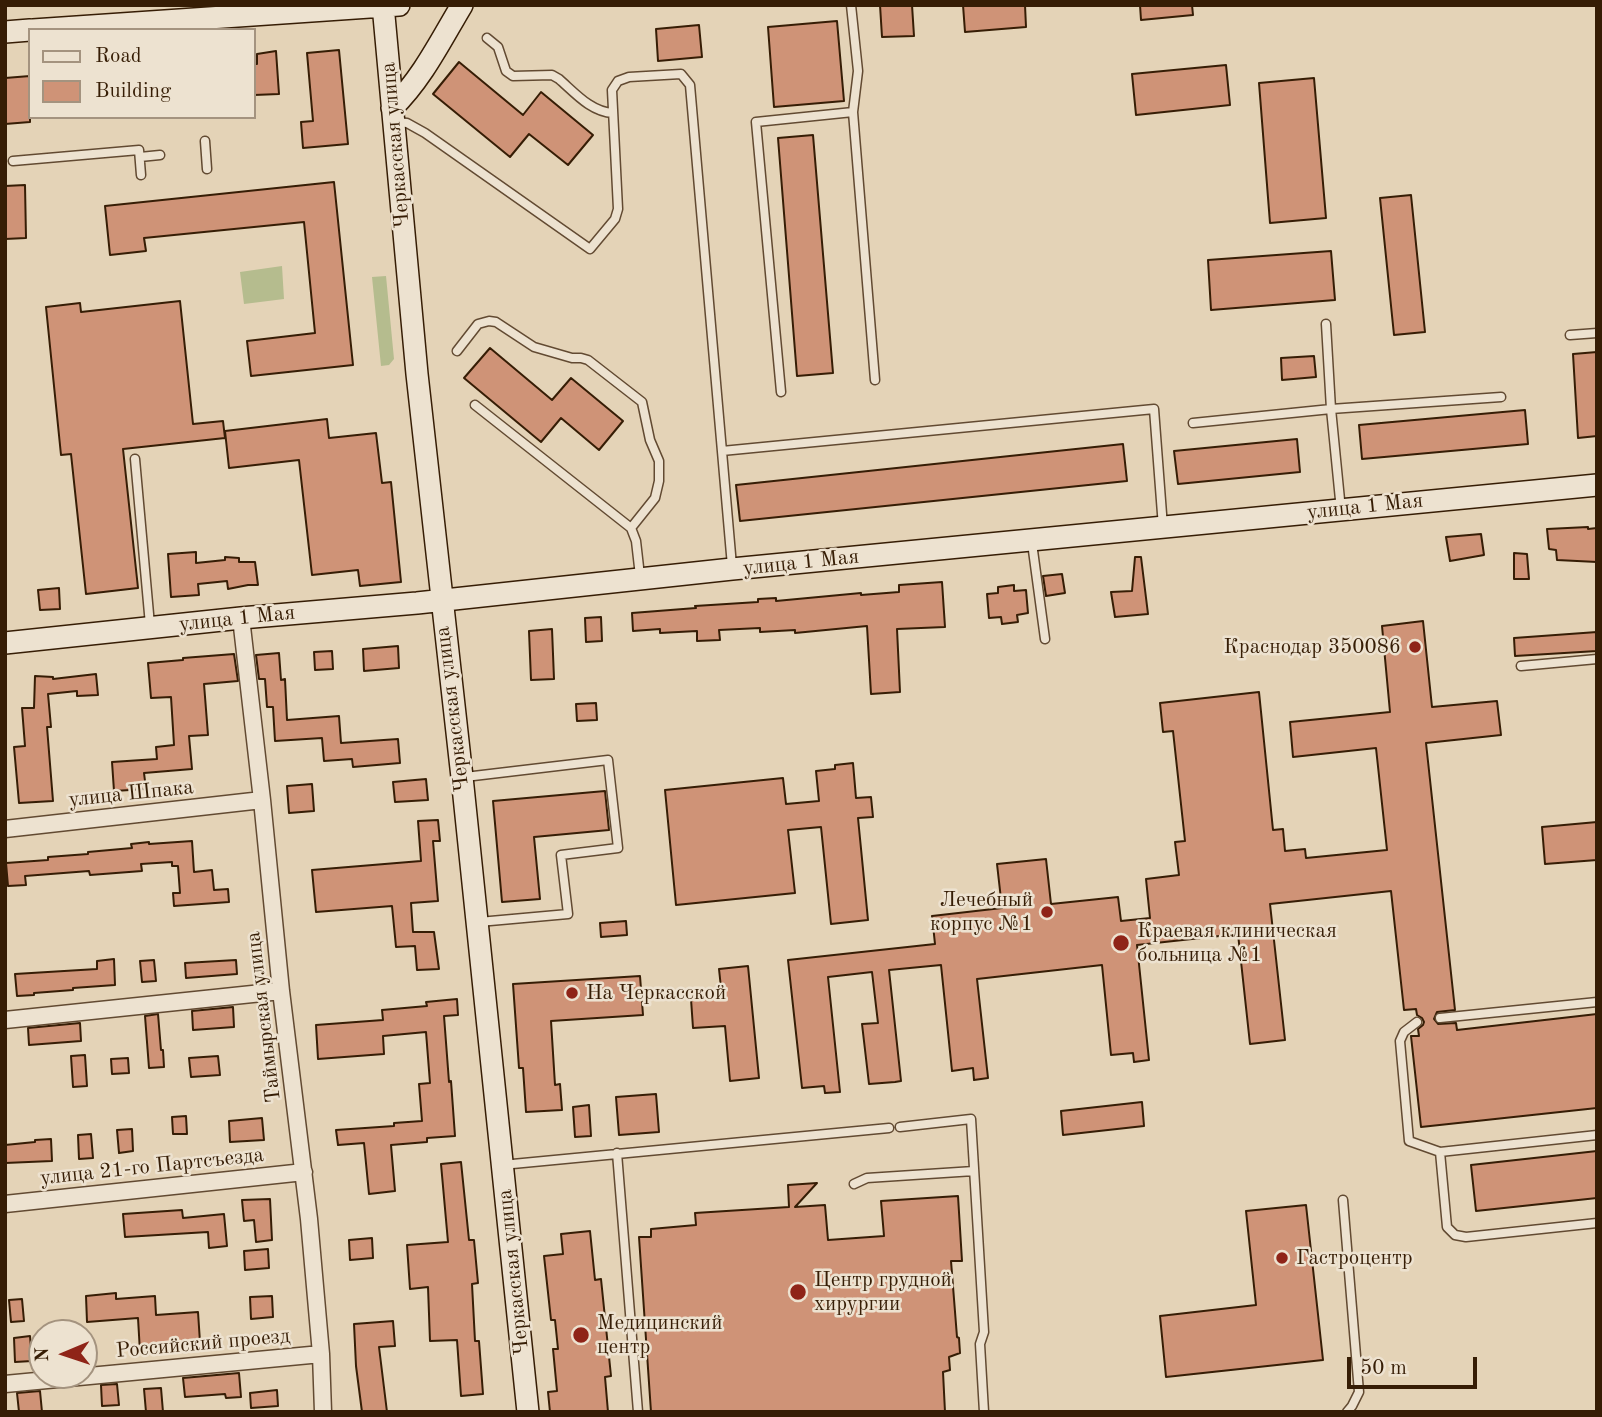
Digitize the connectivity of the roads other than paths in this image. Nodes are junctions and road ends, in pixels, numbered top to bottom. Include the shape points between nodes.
1 (399, 5) edge
2 (462, 5) edge
3 (852, 5) edge
4 (383, 6) edge
5 (60, 28) edge
6 (28, 30) edge
7 (5, 32) edge
8 (487, 38) dead end
9 (853, 112) junction
10 (613, 113) junction
11 (393, 115) junction
12 (205, 141) dead end
13 (160, 155) dead end
14 (140, 157) junction
15 (13, 161) dead end
16 (207, 169) dead end
17 (141, 175) dead end
18 (1326, 324) dead end
19 (1597, 333) edge
20 (1570, 335) dead end
21 (457, 351) dead end
22 (875, 380) dead end
23 (781, 392) dead end
24 (1501, 397) dead end
25 (475, 405) dead end
26 (1331, 410) junction
27 (1193, 423) dead end
28 (722, 451) junction
29 (135, 459) dead end
30 (1597, 485) edge
31 (1341, 510) junction
32 (1163, 527) junction
33 (631, 528) junction
34 (1032, 540) junction
35 (732, 569) junction
36 (641, 579) junction
37 (441, 601) junction
38 (242, 618) junction
39 (150, 628) junction
40 (1045, 639) dead end
41 (5, 643) edge
42 (1597, 659) edge
43 (1521, 666) dead end
44 (462, 777) junction
45 (262, 800) junction
46 (5, 829) edge
47 (476, 923) junction
48 (281, 990) junction
49 (1597, 1002) edge
50 (1440, 1018) dead end
51 (5, 1020) edge
52 (1418, 1022) dead end
53 (900, 1127) dead end
54 (889, 1128) dead end
55 (1597, 1135) edge
56 (1440, 1152) junction
57 (617, 1153) junction
58 (502, 1165) junction
59 (974, 1171) junction
60 (304, 1172) junction
61 (854, 1184) dead end
62 (1343, 1200) dead end
63 (5, 1204) edge
64 (1597, 1223) edge
65 (321, 1354) junction
66 (5, 1384) edge
67 (323, 1412) edge
68 (528, 1412) edge
69 (638, 1412) edge
70 (984, 1412) edge
71 (1348, 1412) edge

1 - 4 street
2 - 11 street
3 - 9 lane via 858,71
4 - 5 street
4 - 11 street, Черкасская улица
6 - 7 street
8 - 10 lane via 498,47 506,71 513,76 552,75 593,108
9 - 22 lane
9 - 23 lane via 756,122
10 - 11 lane via 618,209 590,249
10 - 28 lane via 612,90 618,81 681,74 690,85
11 - 37 street, Черкасская улица
12 - 16 lane
13 - 14 lane
14 - 15 lane via 139,150
14 - 17 lane
18 - 26 lane
19 - 20 lane
21 - 33 lane via 478,324 496,322 534,347 588,360 642,402 659,461 659,481 655,498
24 - 26 lane
25 - 33 lane
26 - 27 lane
26 - 31 lane
28 - 32 lane via 1154,409
28 - 35 lane
29 - 39 lane
30 - 31 street, улица 1 Мая
31 - 32 street, улица 1 Мая
32 - 34 street, улица 1 Мая
33 - 36 lane
34 - 35 street, улица 1 Мая
34 - 40 lane
35 - 36 street, улица 1 Мая
36 - 37 street, улица 1 Мая
37 - 38 street, улица 1 Мая
37 - 44 street, Черкасская улица
38 - 39 street, улица 1 Мая
38 - 45 street, Таймырская улица
39 - 41 street, улица 1 Мая
42 - 43 lane
44 - 47 street, Черкасская улица
44 - 47 lane via 608,760 618,848 561,855 568,914
45 - 46 street, улица Шпака
45 - 48 street, Таймырская улица
47 - 58 street, Черкасская улица
48 - 51 street
48 - 60 street, Таймырская улица
49 - 50 lane
52 - 56 lane via 1404,1031 1400,1041 1409,1141
53 - 59 lane via 971,1119
54 - 57 lane
55 - 56 lane
56 - 64 lane via 1447,1227 1455,1234 1466,1237
57 - 58 lane
57 - 69 lane
58 - 68 street, Черкасская улица
59 - 61 lane via 867,1178
59 - 70 lane
60 - 63 street, улица 21-го Партсъезда
60 - 65 street, Таймырская улица
62 - 71 lane via 1359,1392
65 - 66 street, Российский проезд
65 - 67 street, Таймырская улица

